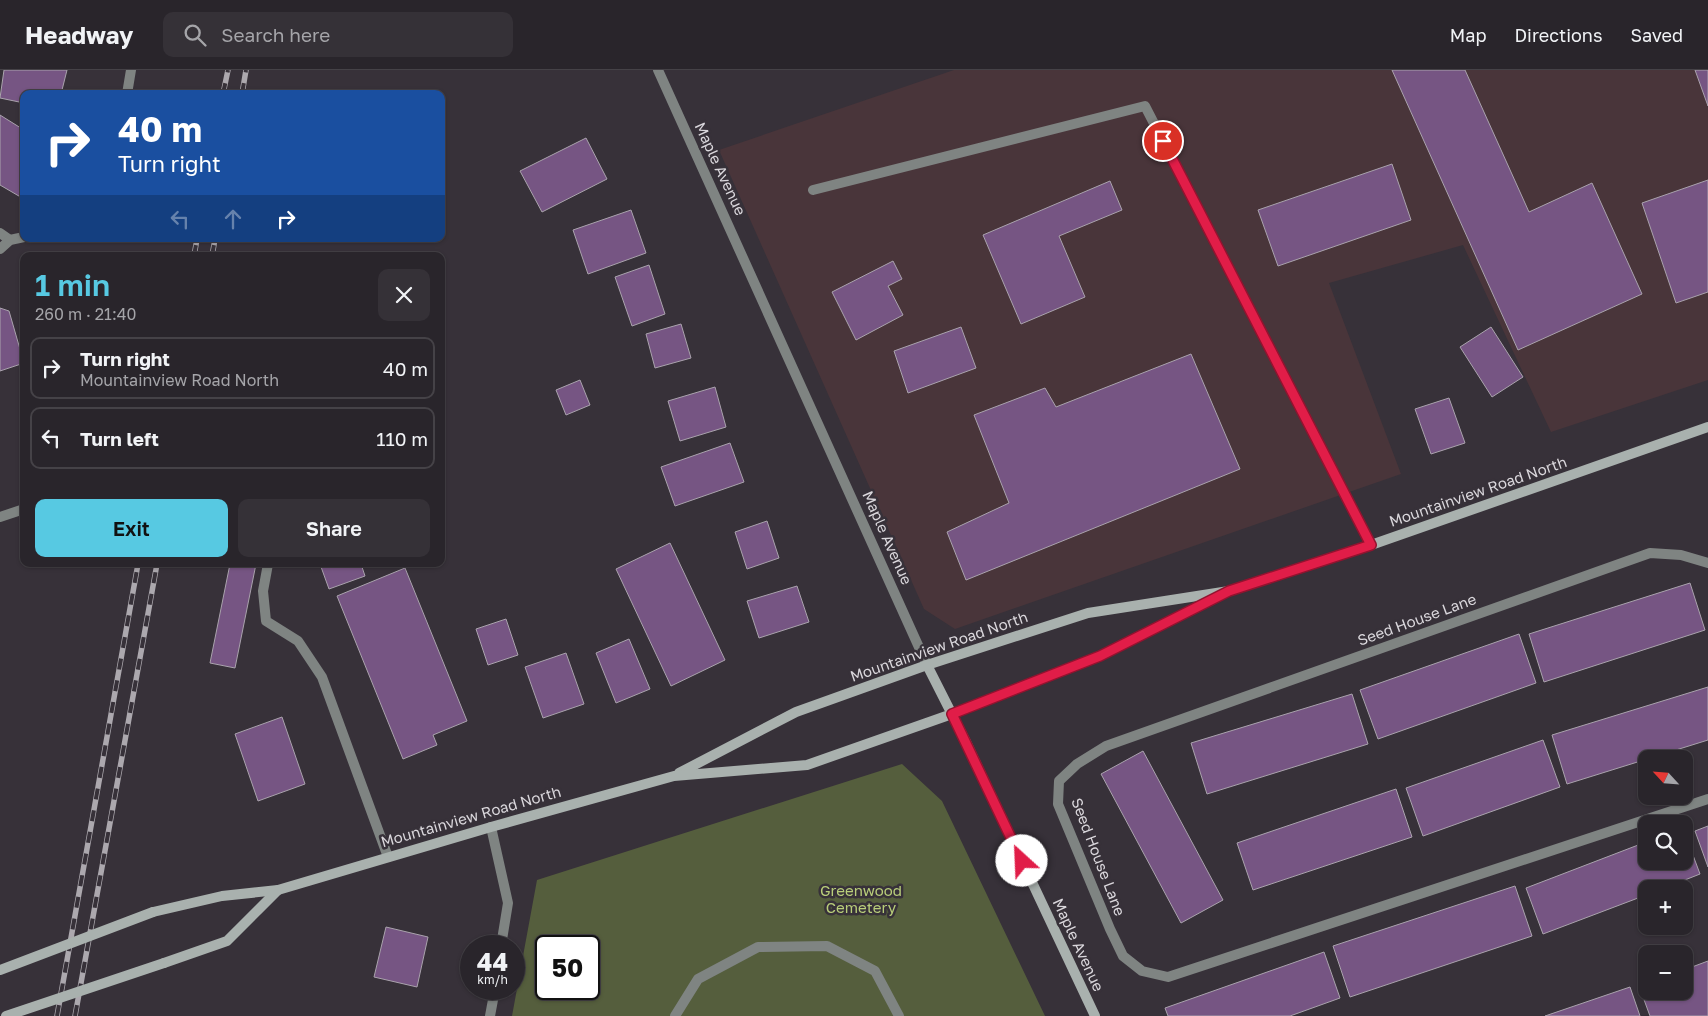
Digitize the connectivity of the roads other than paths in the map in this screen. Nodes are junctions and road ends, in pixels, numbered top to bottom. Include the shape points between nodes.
1 (131, 70) edge
2 (658, 70) edge
3 (128, 90) edge
4 (812, 190) dead end
5 (0, 233) edge
6 (20, 238) edge
7 (10, 240) junction
8 (0, 249) edge
9 (1708, 427) edge
10 (20, 510) edge
11 (0, 518) edge
12 (1371, 545) junction
13 (1708, 563) edge
14 (267, 567) edge
15 (1229, 591) junction
16 (927, 665) junction
17 (952, 714) junction
18 (674, 776) junction
19 (1708, 799) edge
20 (491, 827) junction
21 (388, 856) junction
22 (278, 890) junction
23 (503, 935) edge
24 (0, 970) edge
25 (493, 1000) edge
26 (6, 1016) edge
27 (490, 1016) edge
28 (675, 1016) edge
29 (899, 1016) edge
30 (1095, 1016) edge

1 - 3 street
2 - 16 street, Maple Avenue
4 - 12 street via 1145,106
5 - 7 street
6 - 7 street
7 - 8 street
9 - 12 main road, Mountainview Road North
10 - 11 street
12 - 15 main road, Mountainview Road North
13 - 19 street, Seed House Lane via 1681,555 1650,553 1106,746 1077,764 1059,781 1058,804 1123,956 1142,971 1168,977
14 - 21 street via 263,591 266,621 298,642 322,678
15 - 16 main road, Mountainview Road North via 1088,613
15 - 17 main road, Mountainview Road North via 1100,656
16 - 17 main road, Maple Avenue
16 - 18 main road, Mountainview Road North via 796,712
17 - 18 main road, Mountainview Road North via 807,765
17 - 30 main road, Maple Avenue
18 - 20 main road, Mountainview Road North
20 - 21 main road, Mountainview Road North
20 - 23 street via 508,903
21 - 22 main road, Mountainview Road North
22 - 24 main road, Mountainview Road North, bridge via 222,896 153,912
22 - 26 main road, Mountainview Road North, bridge via 227,941
25 - 27 street
28 - 29 street via 698,979 758,947 827,946 875,971

